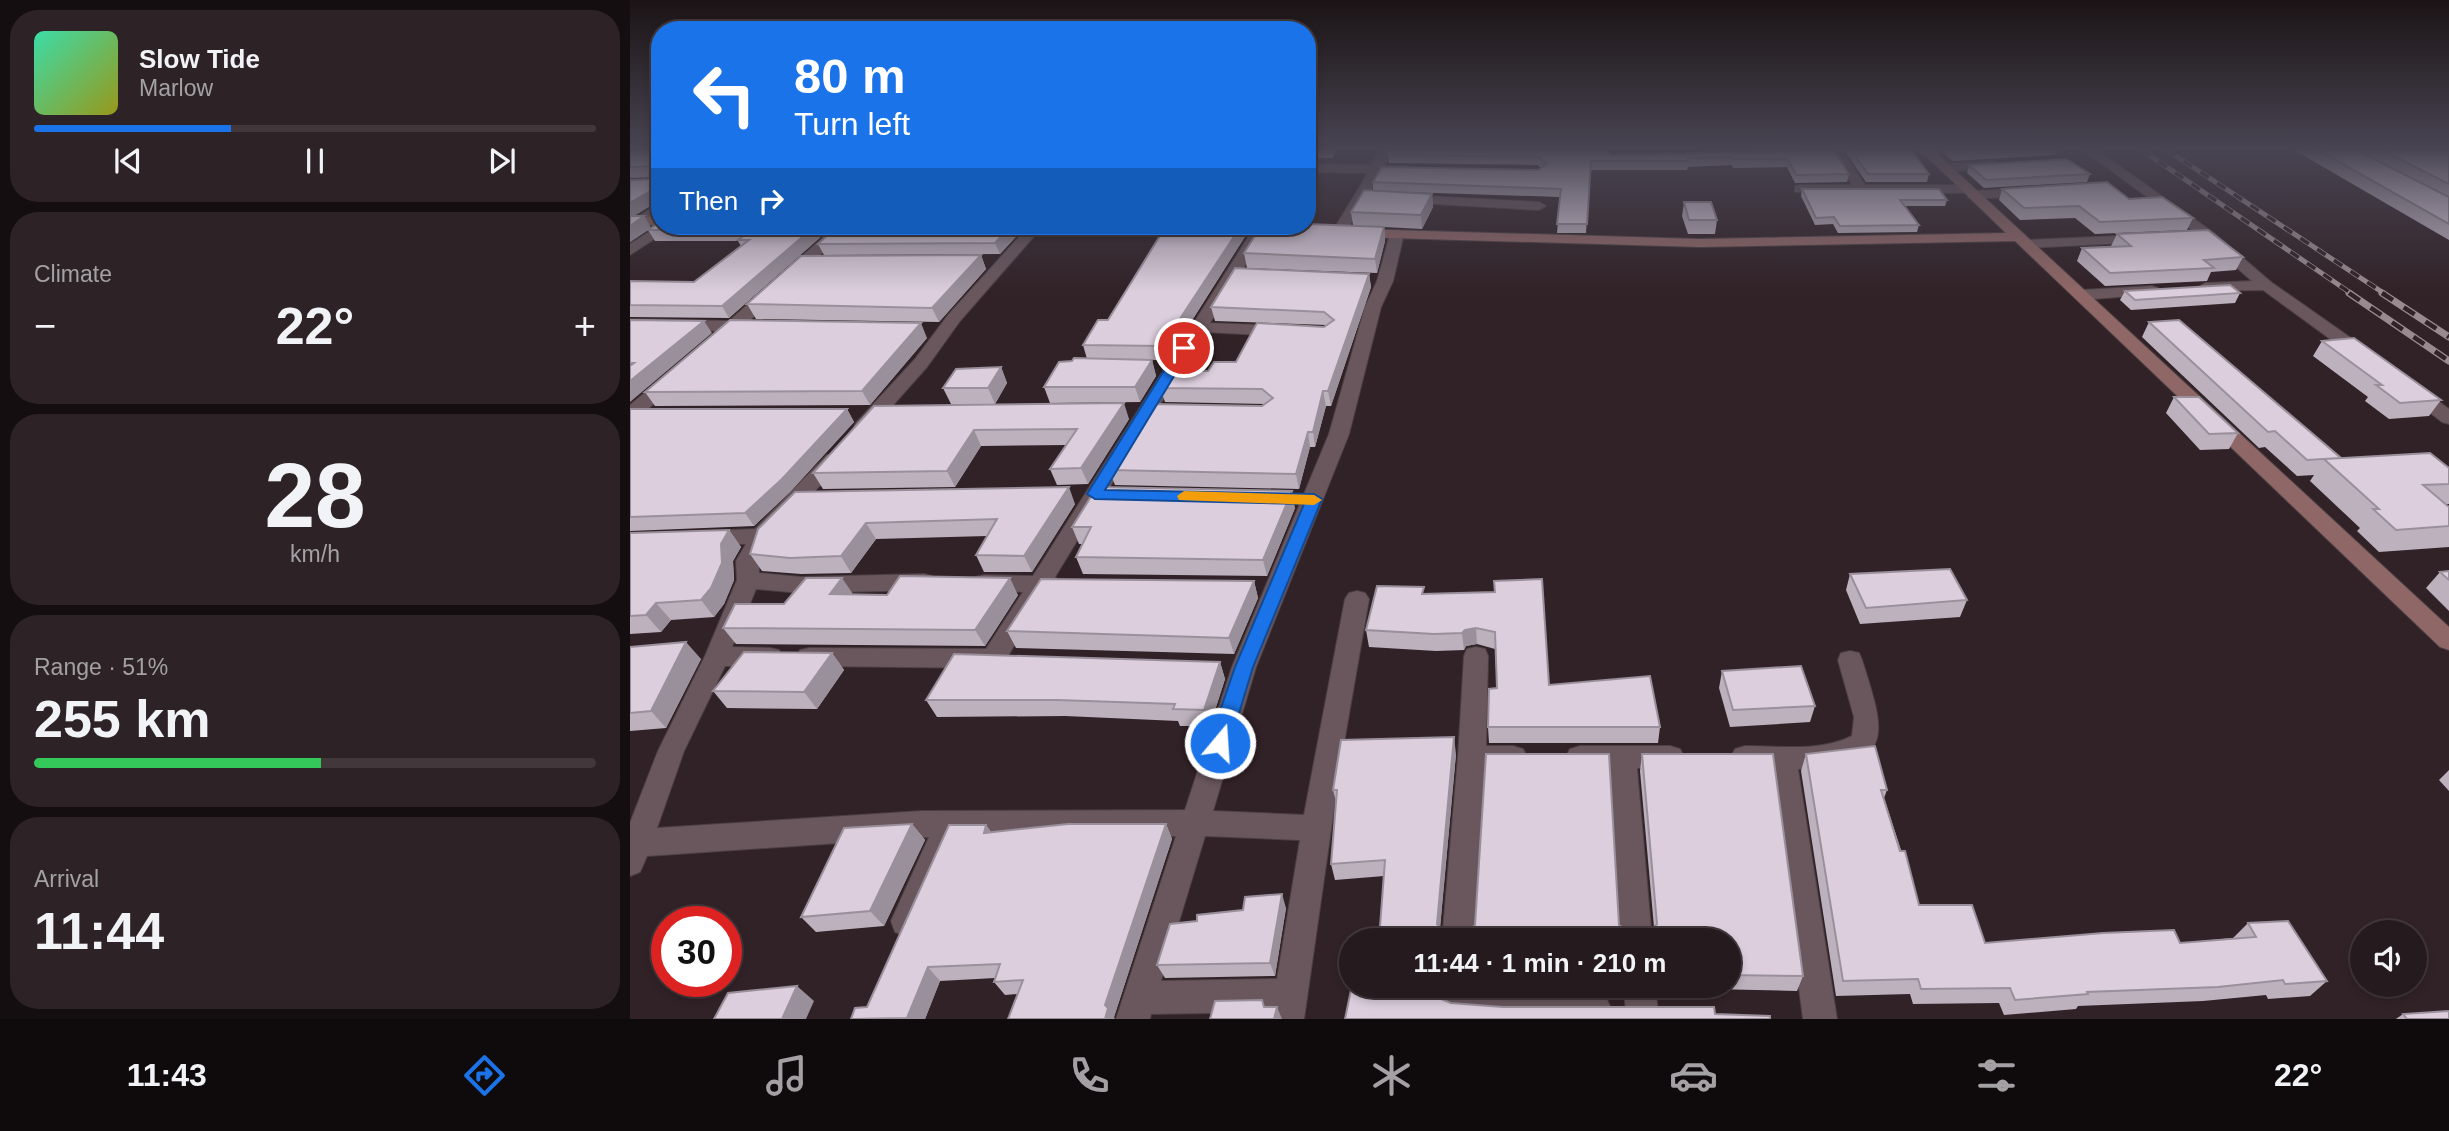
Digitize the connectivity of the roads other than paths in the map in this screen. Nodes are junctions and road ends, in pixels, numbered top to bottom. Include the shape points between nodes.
1 (1374, 198) joint
2 (1976, 198) edge
3 (2154, 198) edge
4 (1539, 206) dead end
5 (1397, 234) junction
6 (654, 235) edge
7 (834, 235) edge
8 (1028, 235) edge
9 (1257, 235) edge
10 (2208, 236) junction
11 (2181, 237) edge
12 (2153, 239) edge
13 (2024, 241) junction
14 (630, 251) edge
15 (978, 261) edge
16 (1004, 261) junction
17 (803, 263) junction
18 (827, 263) edge
19 (1231, 274) junction
20 (1256, 275) edge
21 (2266, 285) junction
22 (2081, 295) junction
23 (630, 324) edge
24 (733, 327) junction
25 (773, 327) edge
26 (1197, 327) junction
27 (919, 329) edge
28 (945, 330) junction
29 (1300, 332) edge
30 (712, 345) edge
31 (2382, 368) edge
32 (680, 373) edge
33 (2403, 383) edge
34 (1139, 409) junction
35 (1172, 410) edge
36 (902, 413) edge
37 (630, 414) edge
38 (848, 414) edge
39 (874, 414) junction
40 (658, 415) edge
41 (2449, 418) edge
42 (1095, 494) junction
43 (1068, 495) edge
44 (1122, 495) edge
45 (1287, 498) edge
46 (799, 499) junction
47 (825, 499) edge
48 (1314, 499) junction
49 (761, 536) junction
50 (683, 539) edge
51 (748, 580) junction
52 (1040, 584) junction
53 (1066, 584) edge
54 (1252, 586) edge
55 (1278, 587) junction
56 (1357, 599) dead end
57 (2440, 623) edge
58 (2449, 641) edge
59 (717, 656) junction
60 (1476, 656) dead end
61 (993, 659) junction
62 (1021, 660) edge
63 (1850, 660) dead end
64 (1216, 666) edge
65 (1244, 667) junction
66 (1472, 757) junction
67 (1623, 757) junction
68 (1690, 757) edge
69 (1716, 757) edge
70 (1783, 757) junction
71 (1195, 823) junction
72 (949, 824) junction
73 (1317, 828) junction
74 (632, 850) edge
75 (1459, 928) edge
76 (1635, 928) edge
77 (896, 944) edge
78 (1452, 1001) edge
79 (1649, 1004) edge
80 (1289, 1007) edge
81 (1136, 1008) edge
82 (1820, 1019) edge

1 - 4 street
1 - 5 street via 1333,232
2 - 13 street
3 - 10 street
5 - 13 street via 1700,243
5 - 48 street via 1379,280 1339,434
6 - 14 street
7 - 17 street
8 - 16 street
9 - 19 street
10 - 11 street
10 - 21 street
12 - 13 street
13 - 22 street
15 - 16 street
16 - 28 street
17 - 18 street
17 - 24 street
19 - 20 street
19 - 26 street
21 - 22 street
21 - 31 street
22 - 57 street
23 - 24 street
24 - 25 street
24 - 30 street
26 - 29 street
26 - 34 street
27 - 28 street
28 - 39 street
32 - 37 street
33 - 41 street
34 - 35 street
34 - 42 street
36 - 39 street
37 - 40 street
38 - 39 street
39 - 46 street
42 - 43 street
42 - 44 street
42 - 52 street
45 - 48 street
46 - 47 street
46 - 49 street
48 - 55 street
49 - 50 street
49 - 51 street via 747,561
51 - 52 street
51 - 59 street
52 - 53 street
52 - 61 street
54 - 55 street
55 - 65 street
56 - 73 street
57 - 58 street
59 - 61 street
59 - 74 street via 671,751
60 - 66 street
61 - 62 street
63 - 70 street via 1867,736 1849,751
64 - 65 street
65 - 71 street
66 - 67 street
66 - 75 street
67 - 68 street
67 - 76 street
69 - 70 street
70 - 82 street
71 - 72 street
71 - 73 street
71 - 81 street
72 - 74 street via 842,828
72 - 77 street
73 - 80 street
78 - 79 street
80 - 81 street

